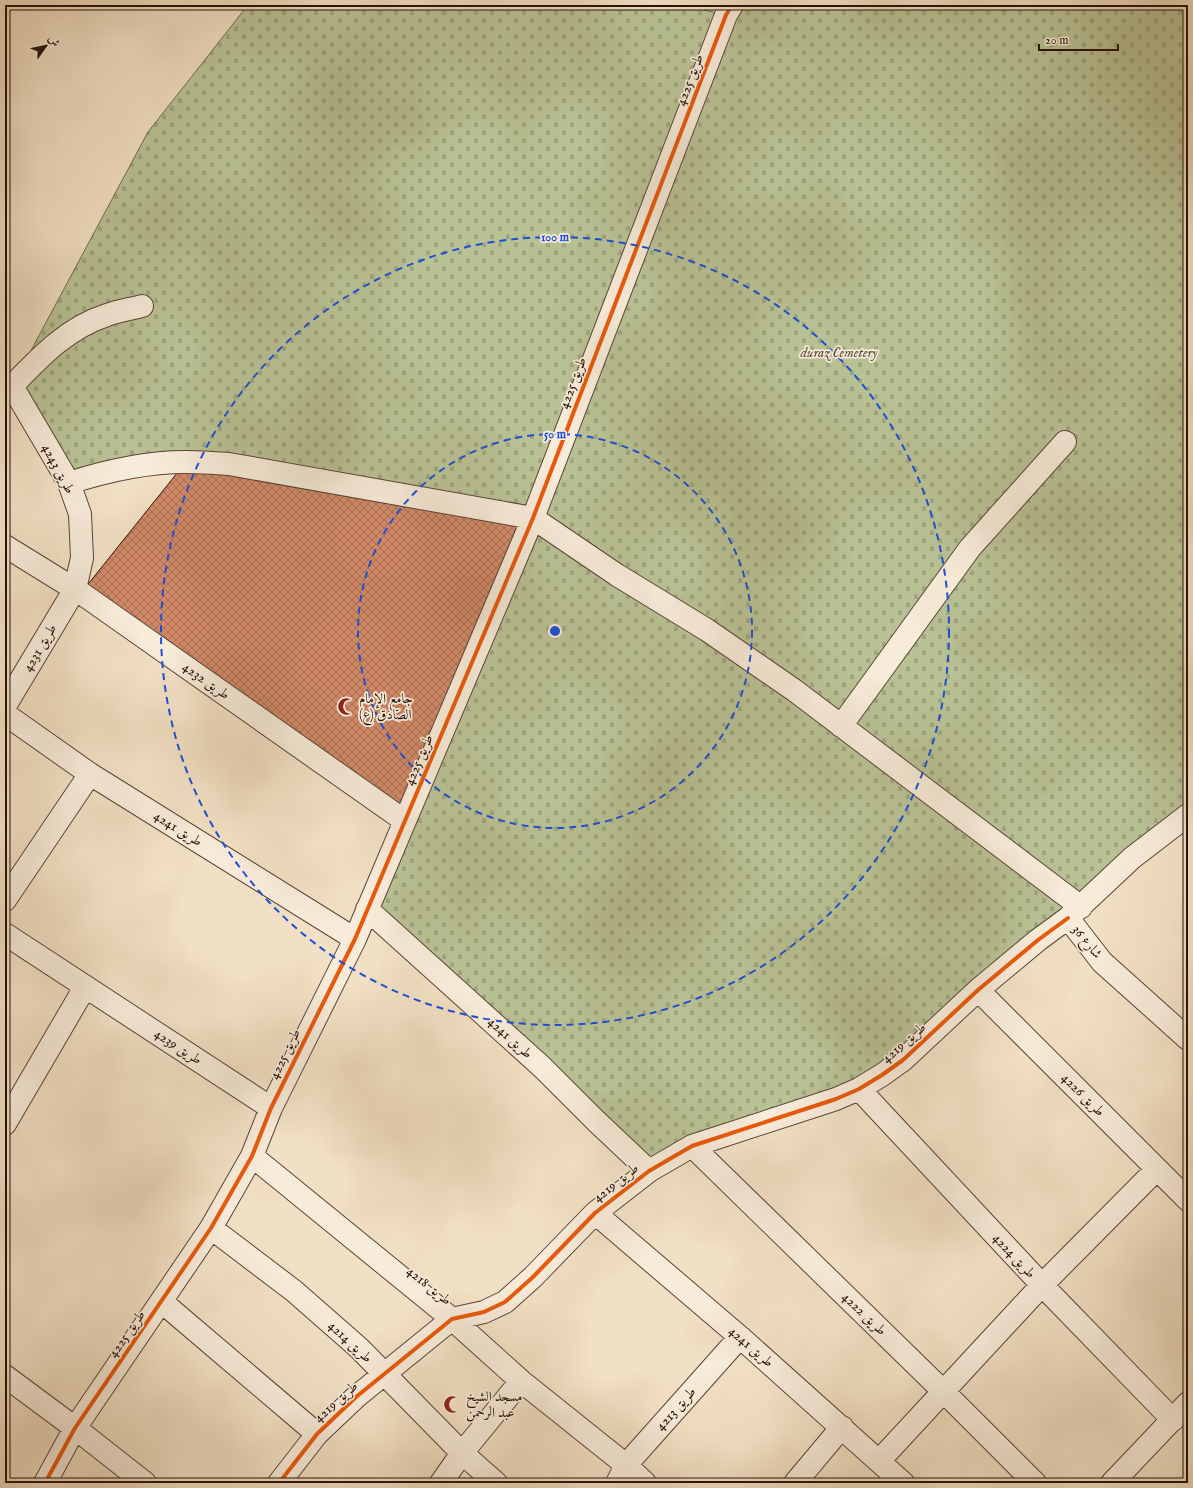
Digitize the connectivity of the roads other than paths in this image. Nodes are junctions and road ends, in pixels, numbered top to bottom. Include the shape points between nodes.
1 (726, 8) edge
2 (142, 306) dead end
3 (8, 385) edge
4 (1065, 442) dead end
5 (69, 483) junction
6 (532, 518) junction
7 (5, 546) edge
8 (75, 589) junction
9 (5, 706) edge
10 (5, 714) edge
11 (841, 726) junction
12 (90, 774) junction
13 (1188, 815) edge
14 (405, 821) junction
15 (5, 900) edge
16 (367, 909) junction
17 (1074, 913) junction
18 (5, 934) edge
19 (355, 939) junction
20 (85, 987) junction
21 (978, 990) junction
22 (1188, 1039) edge
23 (859, 1089) junction
24 (271, 1108) junction
25 (5, 1124) edge
26 (692, 1146) junction
27 (252, 1156) junction
28 (1157, 1169) junction
29 (649, 1171) junction
30 (1188, 1200) edge
31 (595, 1213) junction
32 (211, 1228) junction
33 (1042, 1285) junction
34 (162, 1302) junction
35 (452, 1319) junction
36 (740, 1337) junction
37 (384, 1375) junction
38 (5, 1376) edge
39 (520, 1381) junction
40 (943, 1391) junction
41 (1188, 1403) edge
42 (1173, 1420) junction
43 (842, 1427) junction
44 (75, 1428) junction
45 (317, 1434) junction
46 (462, 1453) junction
47 (879, 1460) junction
48 (621, 1474) edge
49 (282, 1482) edge
50 (45, 1483) edge
51 (145, 1483) edge
52 (442, 1483) edge
53 (496, 1483) edge
54 (645, 1483) edge
55 (795, 1483) edge
56 (903, 1483) edge
57 (1035, 1483) edge
58 (1112, 1483) edge

1 - 6 street, طريق 4225
2 - 3 street via 106,315 72,331
3 - 5 street, طريق 4243
4 - 11 street via 970,548
5 - 6 street via 117,470 155,464 229,464
5 - 8 street, طريق 4243 via 80,514 82,558
6 - 11 street via 617,575 707,630
6 - 14 street, طريق 4225
7 - 8 street, طريق 4232
8 - 9 street, طريق 4231
8 - 14 street, طريق 4232
10 - 12 street, طريق 4241
11 - 17 street
12 - 15 street
12 - 19 street, طريق 4241
13 - 17 street, شارع 36 via 1132,858
14 - 16 street, طريق 4225
16 - 19 street, طريق 4225
16 - 29 street, طريق 4241 via 542,1067
17 - 21 street, طريق 4219
17 - 22 street, شارع 36 via 1102,962
18 - 20 street, طريق 4239
19 - 24 street, طريق 4225
20 - 24 street, طريق 4239
20 - 25 street
21 - 23 street, طريق 4219 via 903,1060
21 - 28 street, طريق 4226
23 - 26 street, طريق 4219
23 - 33 street, طريق 4224
24 - 27 street, طريق 4225
26 - 29 street, طريق 4219
26 - 40 street, طريق 4222
27 - 32 street, طريق 4225
27 - 35 street, طريق 4218
28 - 30 street, طريق 4226
28 - 33 street
29 - 31 street, طريق 4219
31 - 35 street, طريق 4219 via 505,1302 484,1312
31 - 36 street, طريق 4241
32 - 34 street, طريق 4225
32 - 37 street, طريق 4214 via 294,1291 359,1348
33 - 40 street
33 - 42 street, طريق 4224
34 - 44 street, طريق 4225
34 - 45 street
35 - 37 street, طريق 4219
35 - 39 street, طريق 4218
36 - 43 street, طريق 4241
36 - 48 street, طريق 4213
37 - 45 street, طريق 4219
37 - 46 street, طريق 4214
38 - 44 street
39 - 46 street
39 - 48 street, طريق 4218
40 - 47 street
40 - 57 street, طريق 4222
41 - 42 street
42 - 58 street
43 - 47 street, طريق 4241
43 - 55 street
44 - 50 street, طريق 4225
44 - 51 street
45 - 49 street, طريق 4219
46 - 52 street
46 - 53 street, طريق 4214
47 - 56 street, طريق 4241
48 - 54 street, طريق 4218

